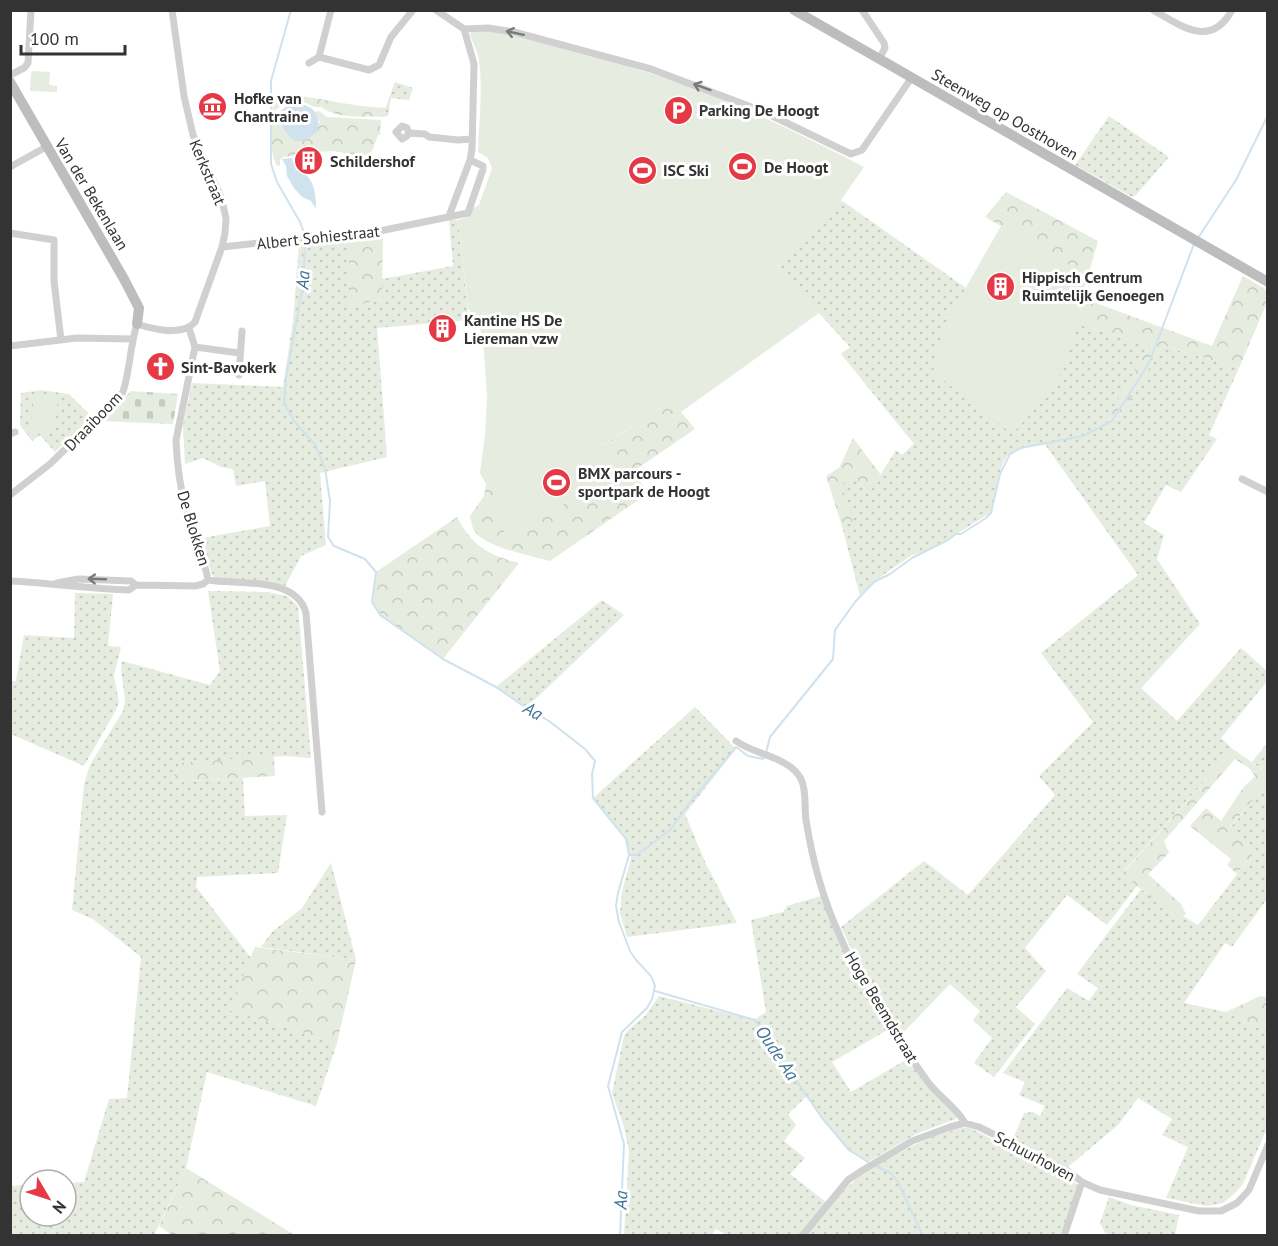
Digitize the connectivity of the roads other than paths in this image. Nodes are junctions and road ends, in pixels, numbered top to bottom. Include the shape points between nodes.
1 (31, 10) edge
2 (172, 10) edge
3 (331, 10) edge
4 (413, 10) edge
5 (436, 10) edge
6 (795, 10) edge
7 (862, 10) edge
8 (1153, 10) edge
9 (1232, 10) edge
10 (446, 14) edge
11 (464, 29) junction
12 (319, 57) junction
13 (879, 59) junction
14 (309, 63) dead end
15 (10, 75) edge
16 (912, 77) junction
17 (10, 82) edge
18 (409, 133) dead end
19 (472, 139) junction
20 (46, 147) junction
21 (470, 160) junction
22 (10, 167) edge
23 (449, 216) junction
24 (10, 233) edge
25 (222, 247) junction
26 (1268, 282) edge
27 (137, 324) junction
28 (189, 328) junction
29 (242, 331) dead end
30 (132, 339) junction
31 (62, 340) junction
32 (10, 346) edge
33 (195, 347) junction
34 (239, 353) junction
35 (239, 375) dead end
36 (1242, 479) dead end
37 (1268, 492) edge
38 (10, 495) edge
39 (208, 580) junction
40 (10, 581) edge
41 (736, 741) dead end
42 (322, 812) dead end
43 (964, 1123) junction
44 (1268, 1145) edge
45 (1082, 1182) junction
46 (802, 1236) edge
47 (1064, 1236) edge

1 - 15 street via 28,63
2 - 25 street, Kerkstraat via 193,135 224,207
3 - 12 street
4 - 12 street via 391,37 376,68 369,70
5 - 10 street
6 - 13 street, Steenweg op Oosthoven
7 - 13 street via 884,43
8 - 9 street via 1191,31 1201,32 1218,27
10 - 11 street
16 -> 11 street via 862,150 851,154 762,111 651,69 514,32
11 - 19 street, Albert Sohiestraat via 474,64
12 - 14 street
13 - 16 street, Steenweg op Oosthoven
16 - 26 street, Steenweg op Oosthoven
17 - 20 street, Van der Bekenlaan
18 - 19 street
19 - 21 street, Albert Sohiestraat
20 - 22 street
20 - 27 street, Van der Bekenlaan via 129,288 139,308
21 - 23 street, Albert Sohiestraat
21 - 23 street, Albert Sohiestraat via 483,166 468,213
23 - 25 street, Albert Sohiestraat via 355,236
24 - 31 street via 54,240 54,281
25 - 28 street, Kerkstraat via 195,322
27 - 28 street
27 - 30 street, Draaiboom
28 - 33 street
29 - 34 street
30 - 31 street
30 - 38 street, Draaiboom via 123,392 50,464
31 - 32 street
33 - 34 street
33 - 39 street, De Blokken via 176,440 187,513
34 - 35 street
36 - 37 street
39 - 40 street via 195,586 78,579 57,584
39 - 42 street, De Blokken via 277,586 304,604
41 - 43 street, Hoge Beemdstraat via 787,765 801,778 822,886 839,935 867,990 930,1085
43 - 45 street, Schuurhoven via 1068,1171
43 - 46 street via 912,1141 848,1180
44 - 45 street, Schuurhoven via 1249,1190 1237,1203 1221,1211 1200,1211 1132,1198
45 - 47 street

